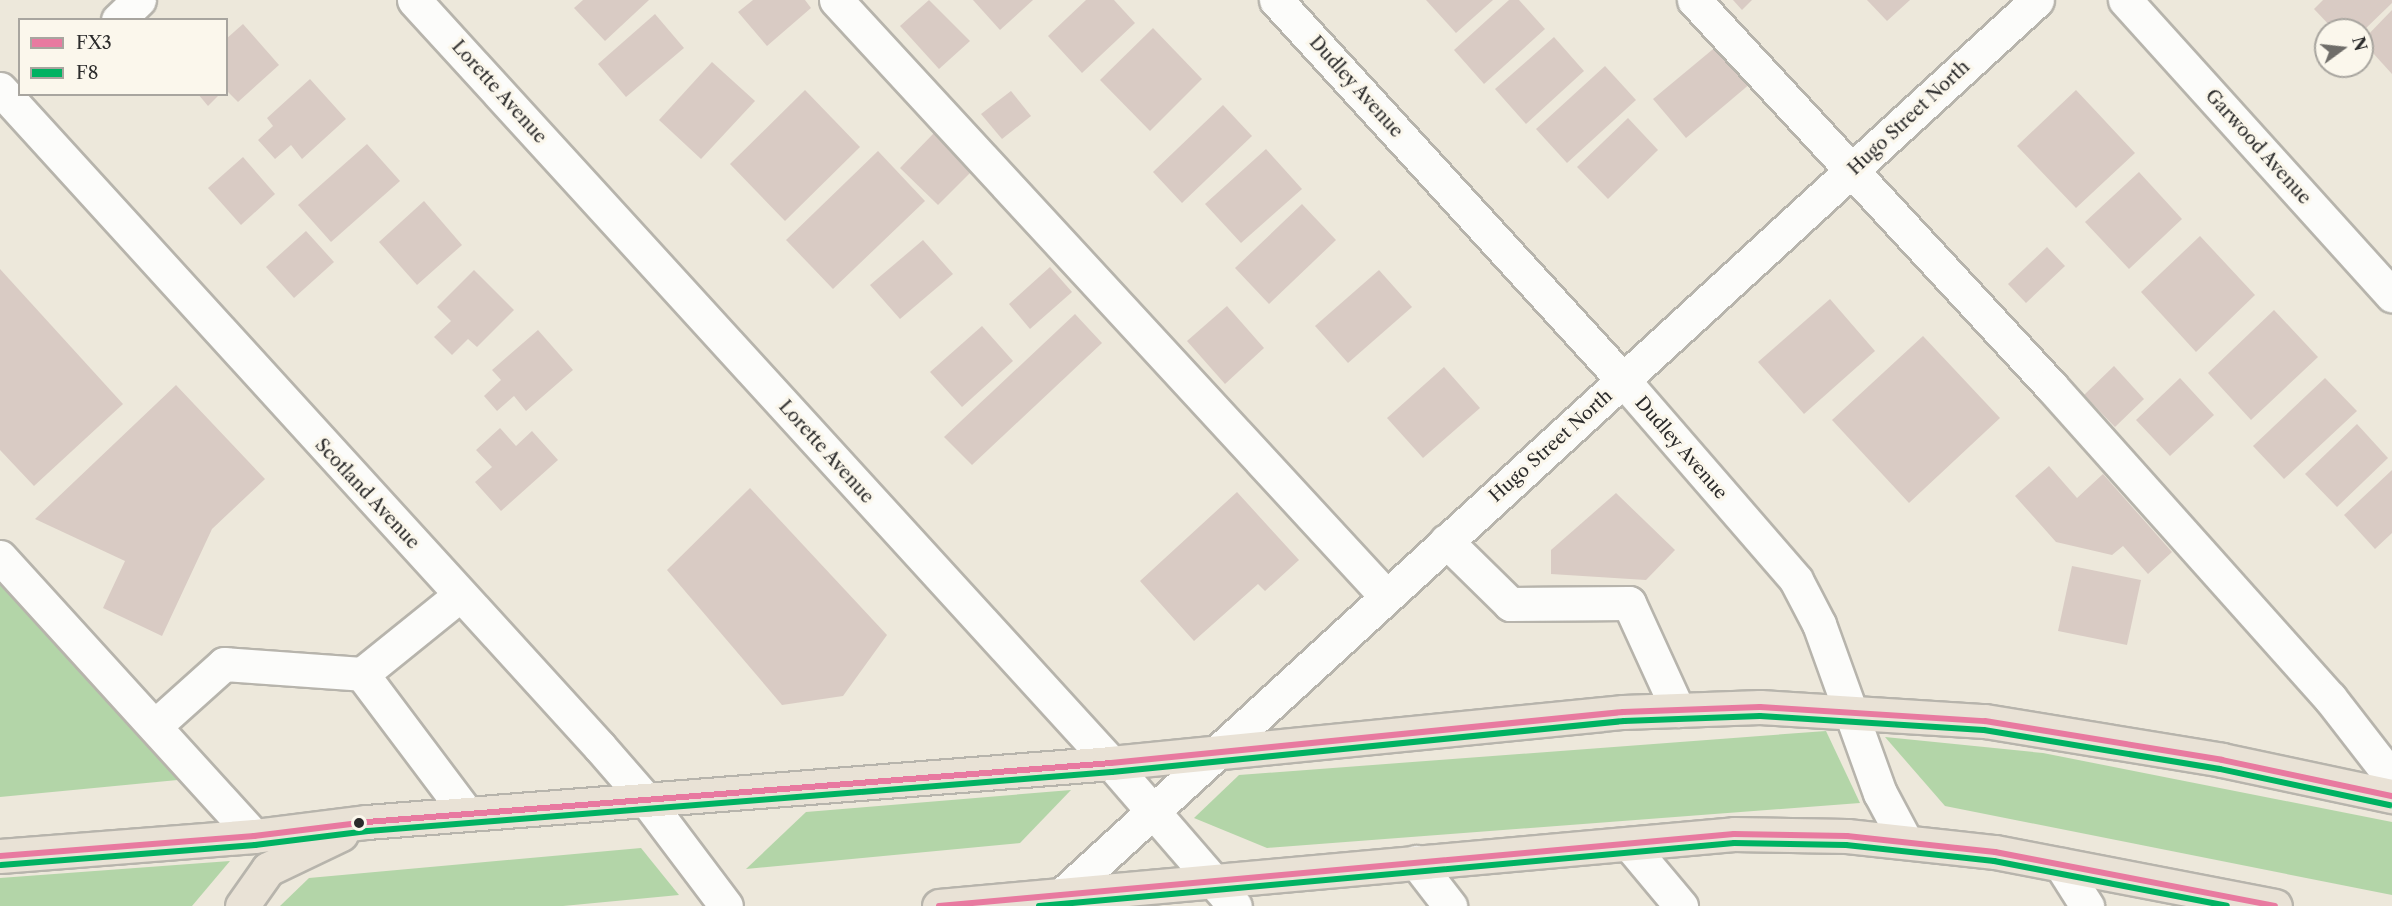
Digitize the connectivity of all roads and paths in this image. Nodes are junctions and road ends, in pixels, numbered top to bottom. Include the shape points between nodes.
1 (139, 0) edge
2 (414, 0) edge
3 (836, 0) edge
4 (1276, 0) edge
5 (1694, 0) edge
6 (2037, 0) edge
7 (2125, 0) edge
8 (120, 18) edge
9 (14, 105) edge
10 (1850, 172) junction
11 (2392, 295) edge
12 (1623, 380) junction
13 (1446, 541) junction
14 (0, 557) edge
15 (460, 596) junction
16 (1386, 596) junction
17 (362, 674) junction
18 (1678, 710) junction
19 (1850, 711) junction
20 (156, 725) junction
21 (1222, 749) junction
22 (1111, 762) junction
23 (2392, 778) edge
24 (2392, 796) edge
25 (647, 801) junction
26 (1152, 811) junction
27 (467, 814) junction
28 (367, 822) junction
29 (254, 836) junction
30 (1906, 842) junction
31 (1629, 844) junction
32 (0, 856) edge
33 (1416, 862) junction
34 (2061, 865) junction
35 (1210, 879) junction
36 (1056, 899) edge
37 (1666, 899) edge
38 (242, 906) edge
39 (726, 906) edge
40 (939, 906) edge
41 (1235, 906) edge
42 (1450, 906) edge
43 (2087, 906) edge
44 (2275, 906) edge

1 - 8 street
2 - 22 street, Lorette Avenue
3 - 16 street
4 - 12 street, Dudley Avenue
5 - 10 street
6 - 10 street, Hugo Street North
7 - 11 street, Garwood Avenue
9 - 15 street, Scotland Avenue
10 - 12 street, Hugo Street North
10 - 23 street via 2059,395 2330,698
12 - 13 street, Hugo Street North
12 - 19 street, Dudley Avenue via 1796,580 1819,624
13 - 16 street, Hugo Street North
13 - 18 street via 1510,604 1629,603
14 - 20 street
15 - 17 street
15 - 25 street, Scotland Avenue
16 - 21 street, Hugo Street North
17 - 20 street via 224,664
17 - 27 street
18 - 19 main road via 1760,707
18 - 21 main road
19 - 24 main road via 1985,721 2081,735
19 - 30 street, Dudley Avenue via 1880,793
20 - 29 street
21 - 22 main road
21 - 26 street, Hugo Street North
22 - 25 main road
22 - 26 street, Lorette Avenue
25 - 27 main road
25 - 39 street, Scotland Avenue
26 - 35 street, Lorette Avenue
26 - 36 street, Hugo Street North
27 - 28 main road
28 - 29 main road
28 - 38 main road via 268,869
29 - 32 main road
30 - 31 main road via 1734,834
30 - 34 main road via 1995,852
31 - 33 main road
31 - 37 street
33 - 35 main road
33 - 42 street
34 - 43 street
34 - 44 main road
35 - 36 main road
35 - 41 street, Lorette Avenue
36 - 40 main road

